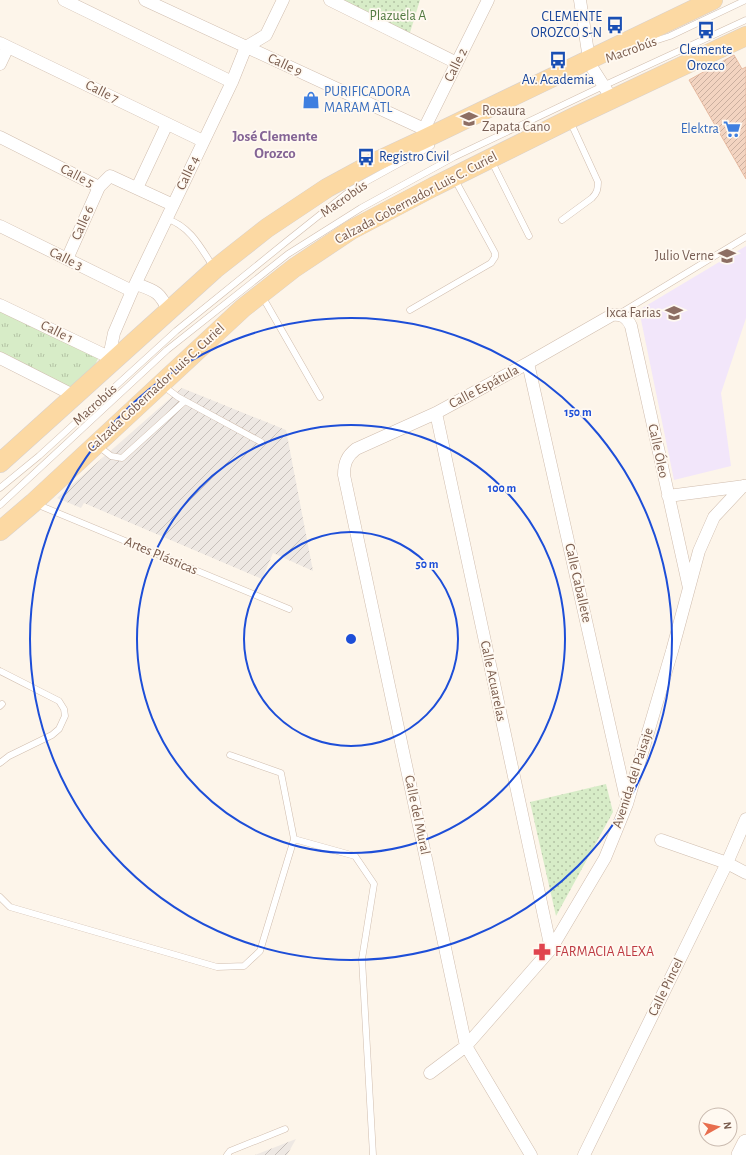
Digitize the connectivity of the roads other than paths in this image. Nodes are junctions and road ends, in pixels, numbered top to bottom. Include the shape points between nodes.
1 (64, 0) edge
2 (145, 0) edge
3 (282, 0) edge
4 (488, 0) edge
5 (580, 0) edge
6 (711, 0) edge
7 (746, 0) edge
8 (334, 1) edge
9 (746, 20) edge
10 (746, 36) edge
11 (4, 45) edge
12 (246, 47) junction
13 (627, 50) dead end
14 (619, 52) dead end
15 (590, 62) junction
16 (457, 63) junction
17 (0, 64) edge
18 (232, 82) junction
19 (549, 86) dead end
20 (608, 92) junction
21 (570, 120) junction
22 (167, 124) junction
23 (424, 129) joint
24 (0, 137) edge
25 (203, 141) junction
26 (437, 142) dead end
27 (490, 159) junction
28 (454, 177) junction
29 (99, 187) junction
30 (137, 188) junction
31 (173, 205) junction
32 (167, 219) junction
33 (562, 220) dead end
34 (0, 226) edge
35 (529, 236) dead end
36 (746, 237) edge
37 (67, 259) junction
38 (215, 269) junction
39 (134, 287) junction
40 (261, 294) junction
41 (0, 304) edge
42 (410, 310) dead end
43 (169, 312) junction
44 (620, 315) junction
45 (0, 358) edge
46 (112, 358) junction
47 (528, 363) junction
48 (161, 384) junction
49 (75, 396) junction
50 (320, 397) dead end
51 (185, 401) junction
52 (436, 413) junction
53 (260, 442) dead end
54 (96, 444) junction
55 (346, 460) joint
56 (0, 463) edge
57 (744, 486) edge
58 (0, 488) edge
59 (668, 496) junction
60 (33, 503) junction
61 (0, 505) edge
62 (0, 531) edge
63 (689, 588) junction
64 (289, 609) dead end
65 (0, 671) edge
66 (230, 755) dead end
67 (0, 763) edge
68 (628, 804) junction
69 (746, 819) edge
70 (294, 839) junction
71 (662, 840) dead end
72 (727, 863) junction
73 (746, 873) edge
74 (0, 897) edge
75 (551, 949) junction
76 (466, 1046) junction
77 (430, 1072) dead end
78 (285, 1129) dead end
79 (746, 1143) edge
80 (227, 1155) edge
81 (373, 1155) edge
82 (531, 1155) edge
83 (584, 1155) edge
84 (740, 1155) edge

1 - 18 street
2 - 12 street, Calle 9
3 - 12 street via 266,35
4 - 16 street, Calle 2
5 - 15 street
6 - 15 main road
7 - 13 lane, Macrobús via 670,36
8 - 16 street
9 - 20 lane, Macrobús
10 - 20 main road, Calzada Gobernador Luis C. Curiel
11 - 17 street
11 - 22 street, Calle 7
12 - 18 street, Calle 4
12 - 23 street, Calle 9
14 - 15 lane, Macrobús
15 - 19 lane, Macrobús
15 - 20 street
15 - 38 main road via 380,160 327,188 267,228
16 - 23 street, Calle 2
18 - 25 street, Calle 4
20 - 21 main road, Calzada Gobernador Luis C. Curiel
20 - 61 lane, Macrobús via 454,157 361,208 288,254 167,350
21 - 27 main road, Calzada Gobernador Luis C. Curiel
21 - 33 lane via 598,186 592,198
22 - 25 street, Calle 7
22 - 30 street
24 - 29 street, Calle 5
25 - 31 street, Calle 4
26 - 58 lane, Macrobús via 351,190 292,236 176,331 39,456
27 - 28 main road, Calzada Gobernador Luis C. Curiel
27 - 35 lane
28 - 40 main road, Calzada Gobernador Luis C. Curiel via 351,230 294,268
28 - 42 lane via 495,257 491,263
29 - 30 street, Calle 5 via 110,176
29 - 37 street, Calle 6
30 - 31 street, Calle 5
31 - 32 street, Calle 4
32 - 38 lane via 189,232
32 - 39 street, Calle 4
34 - 37 street, Calle 3
36 - 44 lane
37 - 39 street, Calle 3
38 - 43 main road
39 - 43 street, Calle 3 via 153,290 163,298
39 - 46 street, Calle 4 via 114,333
40 - 48 main road, Calzada Gobernador Luis C. Curiel
40 - 50 lane
41 - 46 street, Calle 1
43 - 46 main road
44 - 47 street, Calle Espátula via 612,315
44 - 59 street, Calle Óleo via 628,320 631,326
45 - 49 street
46 - 49 main road
47 - 52 street, Calle Espátula
47 - 68 street, Calle Caballete
48 - 51 lane
48 - 54 main road, Calzada Gobernador Luis C. Curiel
49 - 56 main road
51 - 53 lane
51 - 54 lane via 122,458 111,456
52 - 55 street, Calle Espátula via 356,449
52 - 75 street, Calle Acuarelas
54 - 60 main road, Calzada Gobernador Luis C. Curiel
55 - 76 street, Calle del Mural via 344,475
57 - 59 street
57 - 63 street, Avenida del Paisaje via 714,517 699,551
59 - 63 street, Calle Óleo
60 - 62 main road, Calzada Gobernador Luis C. Curiel
60 - 64 lane, Artes Plásticas
63 - 68 street, Avenida del Paisaje
65 - 67 lane via 59,701 64,709 59,729 52,735
66 - 70 lane via 281,773
68 - 75 street, Avenida del Paisaje via 605,858
69 - 72 street, Calle Pincel
70 - 74 lane via 260,951 244,966 217,967 10,907
70 - 81 lane via 355,856 374,884 362,959
71 - 72 street
72 - 73 street
72 - 83 street, Calle Pincel
75 - 76 street, Avenida del Paisaje
76 - 77 street, Avenida del Paisaje
76 - 82 street, Calle del Mural
78 - 80 lane via 230,1151
79 - 84 street

